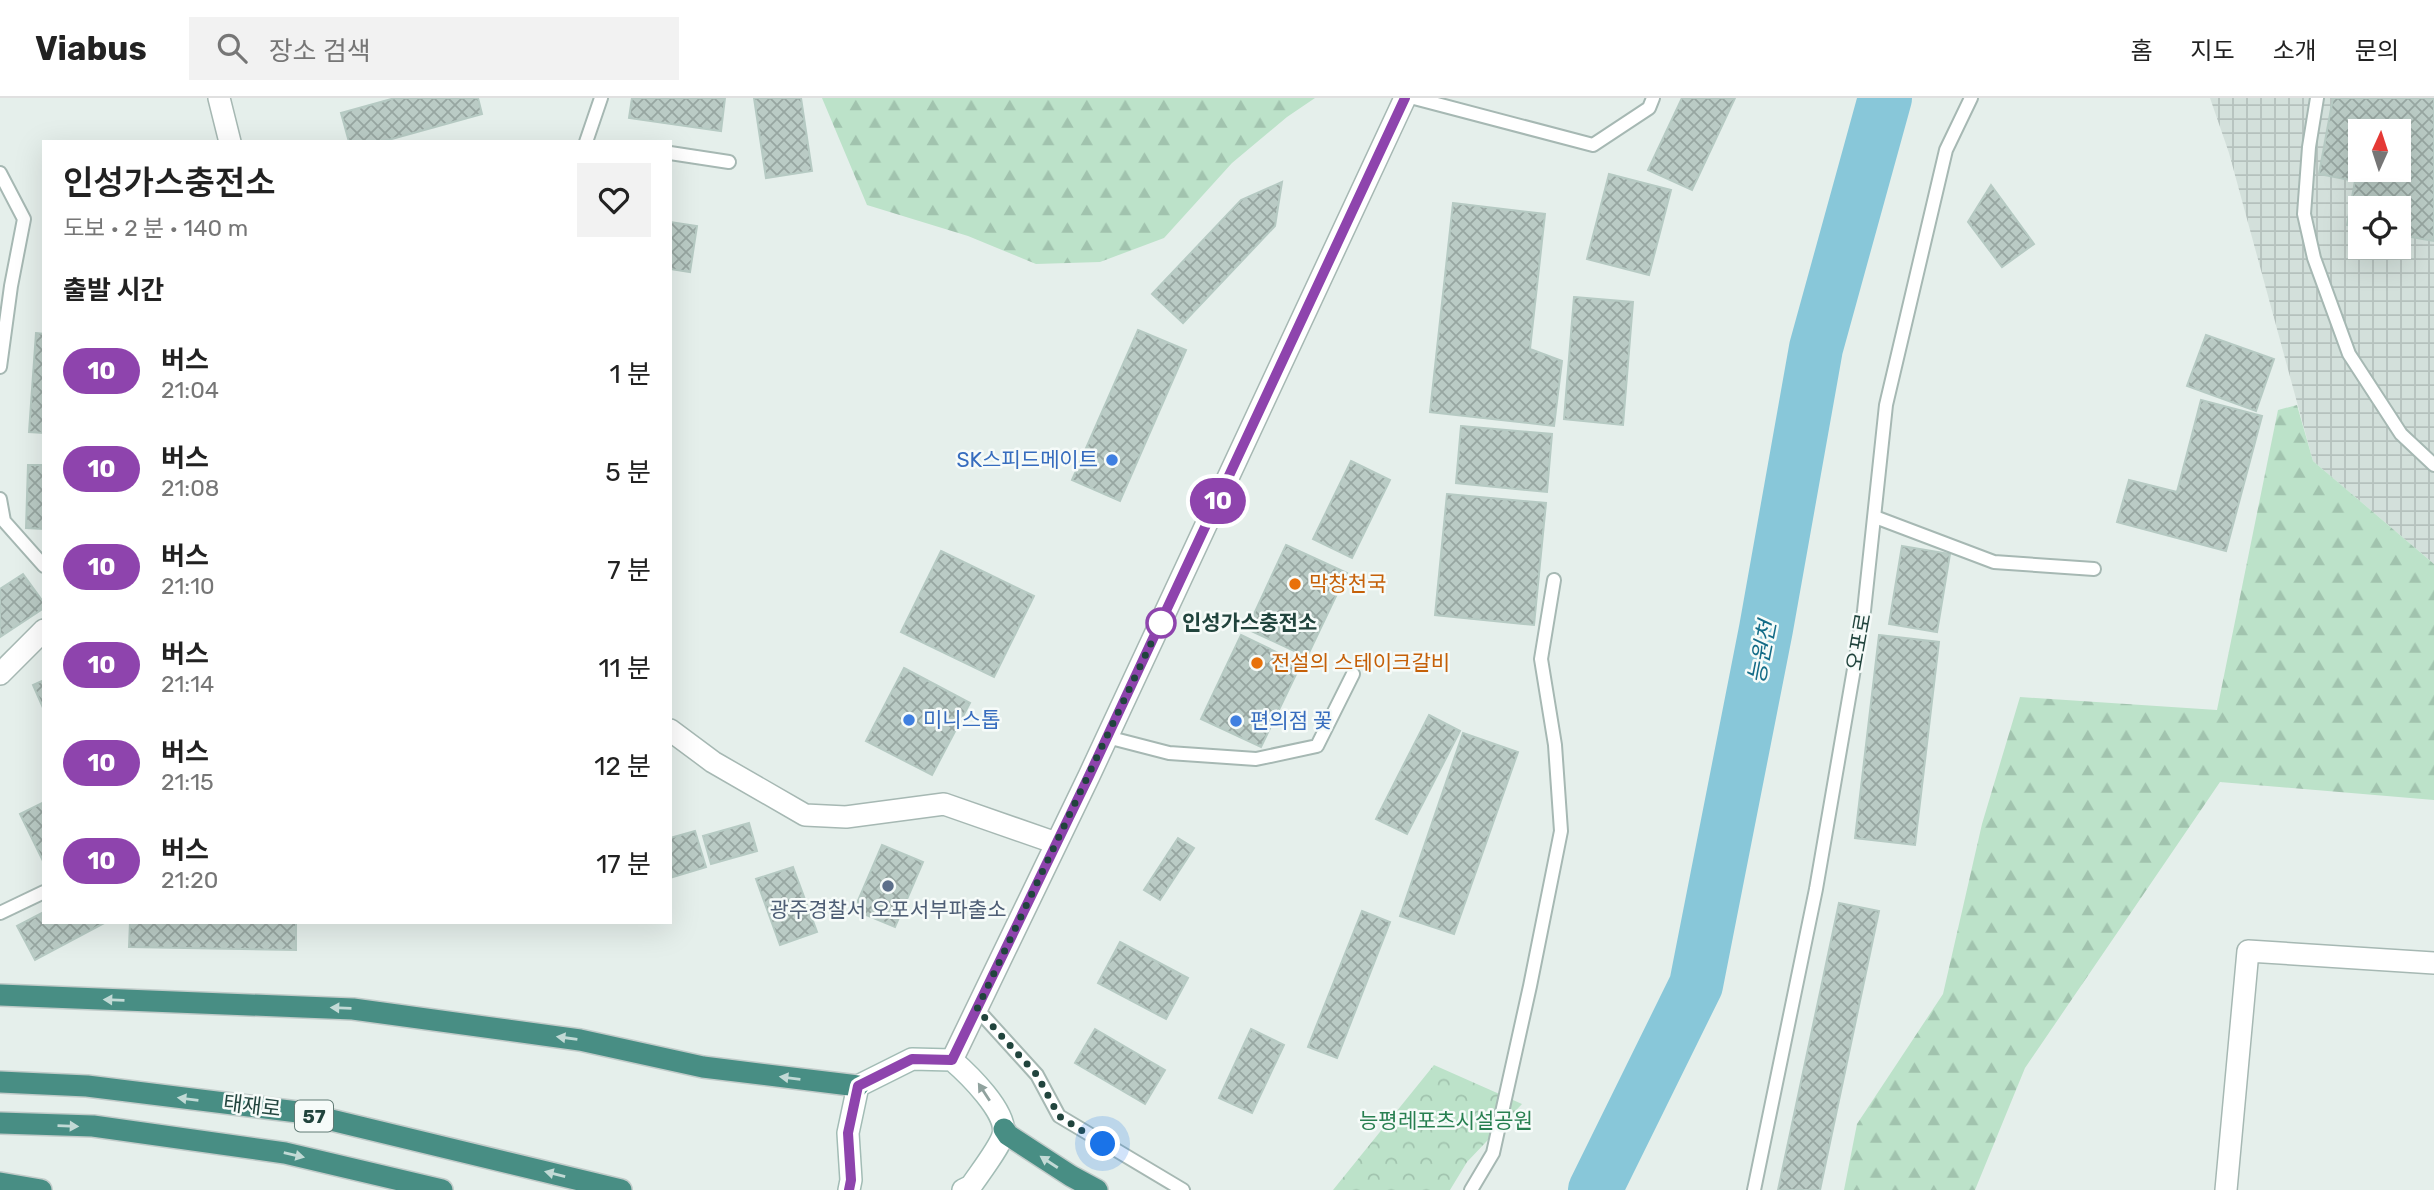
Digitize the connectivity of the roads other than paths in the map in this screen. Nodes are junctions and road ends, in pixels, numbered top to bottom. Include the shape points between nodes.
1 (219, 98) edge
2 (601, 98) edge
3 (1405, 98) edge
4 (1414, 98) edge
5 (1653, 98) edge
6 (1971, 98) edge
7 (2317, 98) edge
8 (230, 140) edge
9 (587, 140) edge
10 (672, 153) edge
11 (729, 162) dead end
12 (0, 173) edge
13 (0, 367) edge
14 (2434, 465) edge
15 (0, 499) edge
16 (1874, 517) junction
17 (42, 564) edge
18 (2094, 569) dead end
19 (1554, 580) dead end
20 (42, 632) edge
21 (0, 674) edge
22 (1353, 674) dead end
23 (672, 731) edge
24 (1107, 737) junction
25 (1056, 843) junction
26 (42, 893) edge
27 (0, 913) edge
28 (2434, 963) edge
29 (0, 995) edge
30 (977, 1009) junction
31 (952, 1060) junction
32 (0, 1082) edge
33 (858, 1086) junction
34 (0, 1123) edge
35 (1003, 1129) junction
36 (0, 1183) edge
37 (41, 1190) edge
38 (442, 1190) edge
39 (621, 1190) edge
40 (849, 1190) edge
41 (963, 1190) edge
42 (1097, 1190) edge
43 (1182, 1190) edge
44 (1471, 1190) edge
45 (1754, 1190) edge
46 (2226, 1190) edge

1 - 8 street
2 - 9 lane
3 - 24 street
4 - 5 lane via 1593,145 1649,108
6 - 16 lane, 오포로 via 1946,150 1889,392
7 - 14 lane via 2304,214 2314,258 2349,354 2401,434
10 - 11 lane
12 - 13 lane via 24,219
15 - 17 lane via 5,521
16 - 18 lane via 1994,562
16 - 45 lane, 오포로 via 1864,611 1816,889
19 - 44 lane via 1541,659 1555,745 1561,831 1493,1153
20 - 21 street
22 - 24 lane via 1317,746 1256,759 1169,753
23 - 25 street via 713,762 806,815 846,817 944,804
24 - 25 street
25 - 30 street
26 - 27 lane
28 - 46 street via 2248,951
33 -> 29 highway via 703,1067 580,1040 353,1009
30 - 31 street
30 - 43 lane via 1037,1075 1059,1116
31 - 33 street via 912,1059
35 -> 31 street via 980,1085
39 -> 32 highway, 태재로 / 57 via 298,1112 87,1086
33 - 40 street via 848,1133
34 -> 38 highway, 태재로 / 57 via 93,1126 285,1153
35 - 41 street via 971,1186
42 -> 35 highway
36 - 37 highway

